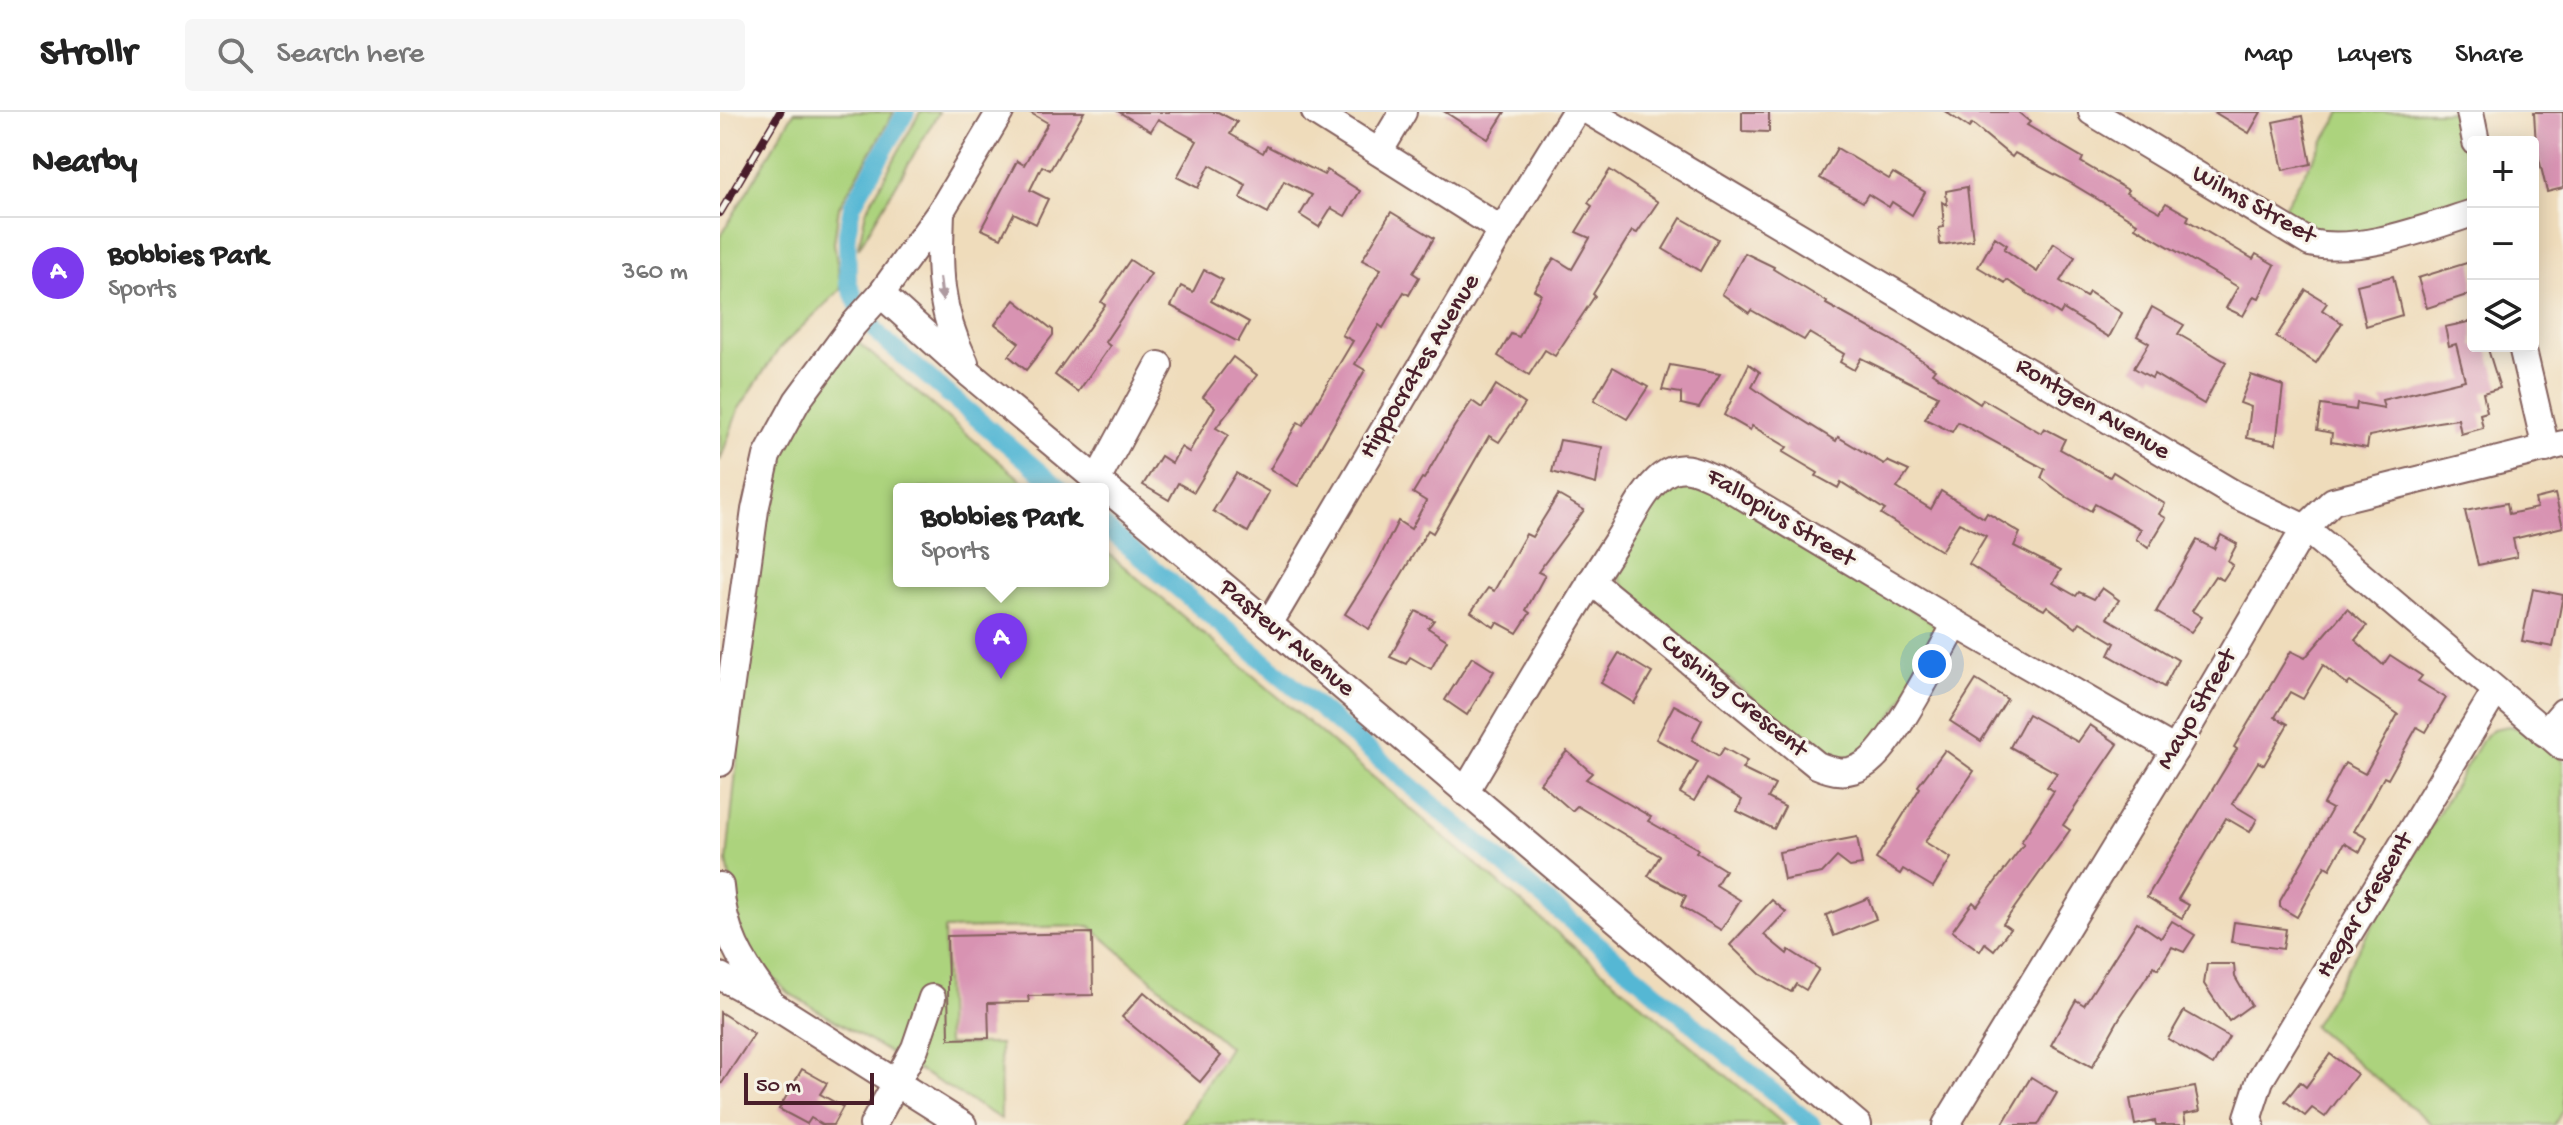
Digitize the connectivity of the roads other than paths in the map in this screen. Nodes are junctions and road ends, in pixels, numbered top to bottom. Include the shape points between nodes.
1 (1000, 112) edge
2 (1315, 112) edge
3 (1403, 112) edge
4 (1575, 112) edge
5 (1590, 112) edge
6 (2092, 112) edge
7 (2470, 112) edge
8 (2475, 136) edge
9 (1379, 152) junction
10 (941, 211) junction
11 (2467, 215) edge
12 (1502, 230) junction
13 (879, 296) junction
14 (2524, 352) edge
15 (1159, 365) dead end
16 (971, 375) junction
17 (2554, 446) edge
18 (1097, 480) junction
19 (1101, 483) edge
20 (1109, 490) edge
21 (2305, 528) junction
22 (1591, 581) junction
23 (1269, 624) junction
24 (1956, 624) junction
25 (2495, 692) junction
26 (2563, 712) edge
27 (2554, 740) edge
28 (2175, 750) junction
29 (720, 763) edge
30 (1465, 792) junction
31 (720, 886) edge
32 (720, 976) edge
33 (932, 998) dead end
34 (773, 1005) junction
35 (898, 1084) junction
36 (873, 1125) edge
37 (963, 1125) edge
38 (1858, 1125) edge
39 (1946, 1125) edge
40 (2251, 1125) edge

1 - 10 street
2 - 9 street
3 - 9 street
4 - 12 street, Hippocrates Avenue
5 - 21 street, Rontgen Avenue via 2234,494
6 - 11 street, Wilms Street via 2310,243 2359,243
7 - 8 street
9 - 12 street
10 - 13 street
10 -> 16 street via 944,308
12 - 23 street, Hippocrates Avenue
13 - 16 street, Pasteur Avenue
13 - 29 street via 797,401 767,456
14 - 17 street
15 - 18 street
16 - 18 street, Pasteur Avenue
17 - 21 street, Mayo Street via 2333,501
18 - 19 street, Pasteur Avenue
20 - 23 street, Pasteur Avenue
21 - 25 street, Rontgen Avenue
21 - 28 street, Mayo Street
22 - 24 street, Fallopius Street via 1662,476 1693,468
22 - 24 street, Cushing Crescent via 1831,771 1848,772 1875,757
22 - 30 street, Fallopius Street
23 - 30 street, Pasteur Avenue
24 - 28 street, Fallopius Street
25 - 27 street, Rontgen Avenue
25 - 40 street, Hegar Crescent via 2260,1080 2248,1117
26 - 27 street
28 - 39 street, Mayo Street
30 - 38 street, Pasteur Avenue
31 - 34 street via 732,942
32 - 34 street
33 - 35 street
34 - 35 street
35 - 36 street
35 - 37 street

